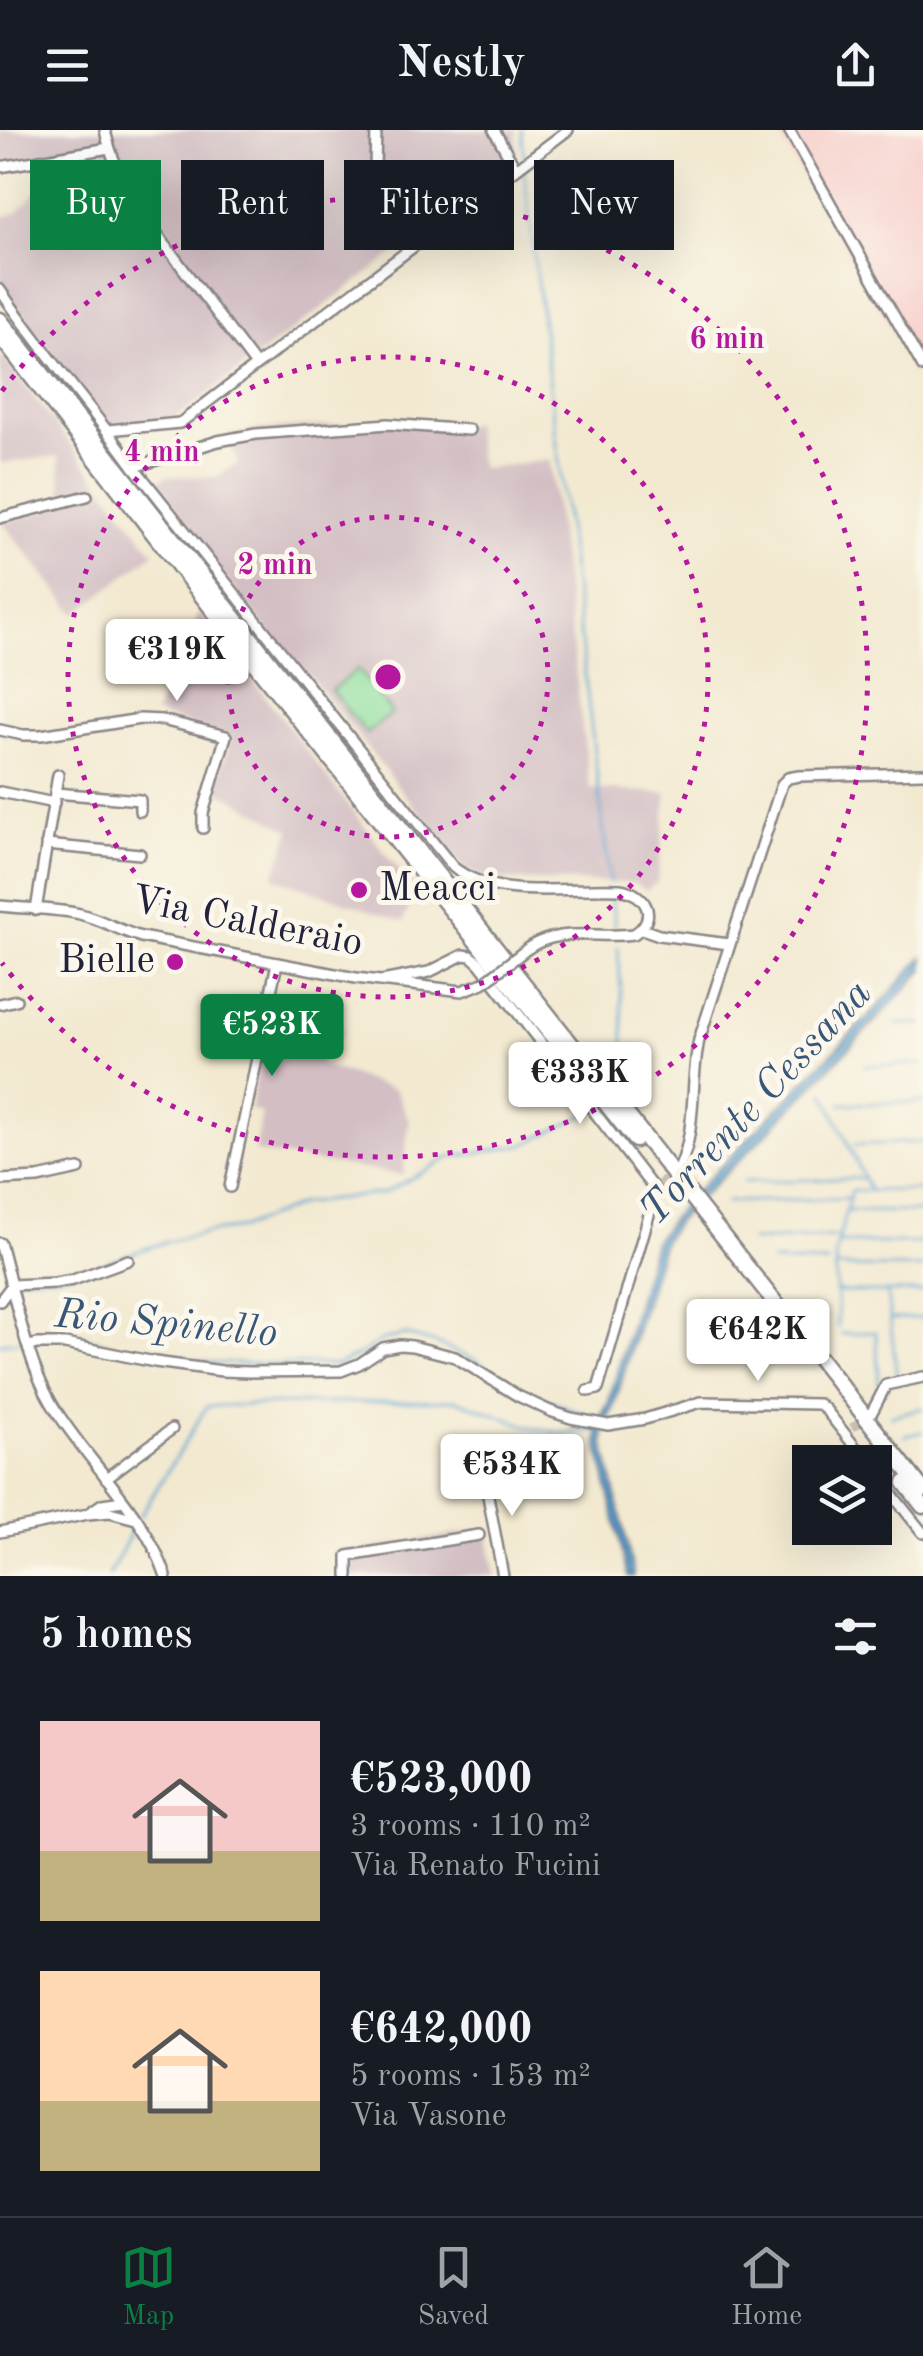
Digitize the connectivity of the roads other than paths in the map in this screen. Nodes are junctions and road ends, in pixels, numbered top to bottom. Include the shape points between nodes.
1 (105, 130) edge
2 (376, 130) edge
3 (494, 130) edge
4 (568, 130) edge
5 (789, 130) edge
6 (109, 148) junction
7 (375, 160) edge
8 (0, 167) edge
9 (516, 168) junction
10 (0, 290) edge
11 (0, 320) edge
12 (0, 336) edge
13 (255, 364) junction
14 (923, 367) edge
15 (108, 430) junction
16 (469, 430) dead end
17 (134, 467) junction
18 (87, 496) dead end
19 (0, 518) edge
20 (0, 730) edge
21 (923, 773) edge
22 (58, 775) dead end
23 (0, 792) edge
24 (54, 798) junction
25 (140, 811) dead end
26 (203, 828) dead end
27 (46, 844) junction
28 (140, 854) dead end
29 (0, 906) edge
30 (36, 910) junction
31 (642, 929) junction
32 (729, 944) junction
33 (277, 964) junction
34 (382, 980) junction
35 (16, 1000) dead end
36 (0, 1004) edge
37 (680, 1168) tunnel mouth
38 (79, 1169) dead end
39 (0, 1180) edge
40 (230, 1188) dead end
41 (691, 1204) junction
42 (0, 1243) edge
43 (128, 1260) dead end
44 (4, 1270) edge
45 (12, 1285) junction
46 (0, 1301) edge
47 (28, 1343) junction
48 (923, 1377) edge
49 (588, 1391) dead end
50 (872, 1412) tunnel mouth
51 (172, 1428) dead end
52 (856, 1445) edge
53 (483, 1469) dead end
54 (106, 1478) junction
55 (923, 1490) edge
56 (892, 1494) edge
57 (123, 1501) junction
58 (102, 1504) junction
59 (923, 1506) edge
60 (110, 1512) junction
61 (88, 1514) junction
62 (136, 1520) junction
63 (0, 1532) edge
64 (923, 1533) edge
65 (480, 1535) dead end
66 (166, 1576) edge
67 (348, 1576) edge
68 (502, 1576) edge

1 - 6 street
2 - 7 street
3 - 9 street
4 - 9 street
5 - 14 street
6 - 8 street
6 - 13 street via 139,210
9 - 13 street
10 - 15 street
11 - 41 highway
12 - 41 highway via 258,670
13 - 15 street via 180,423
15 - 17 street
16 - 17 street via 388,424 256,434
17 - 31 street via 452,868 500,887 630,890 647,909
18 - 19 street
20 - 26 street via 40,735 140,719 226,736
21 - 32 street via 785,780
22 - 24 street
23 - 24 street
24 - 25 street via 140,800
24 - 27 street
27 - 28 street
27 - 30 street
29 - 30 street, Via Calderaio
30 - 33 street, Via Calderaio via 64,911 140,937
31 - 32 street
31 - 34 street, Via Calderaio, bridge via 539,941 484,984 462,991
32 - 37 street via 699,1040
33 - 34 street, Via Calderaio
33 - 40 street
34 - 49 street via 471,956 657,1187 598,1389
35 - 36 street
38 - 39 street
41 - 55 highway
41 - 59 highway
42 - 44 street
43 - 45 street via 73,1280
44 - 45 street
45 - 46 street
45 - 47 street
47 - 52 street via 249,1372 341,1371 382,1348 404,1345 455,1357 518,1396 571,1418 608,1425 701,1402 816,1404
47 - 54 street via 51,1402
48 - 50 street via 886,1385
51 - 54 street
53 - 68 street
54 - 57 street
54 - 58 street
56 - 64 street
57 - 58 street
57 - 60 street
57 - 62 street
58 - 61 street
60 - 61 street
60 - 62 street
61 - 63 street
62 - 66 street
65 - 67 street via 348,1556

